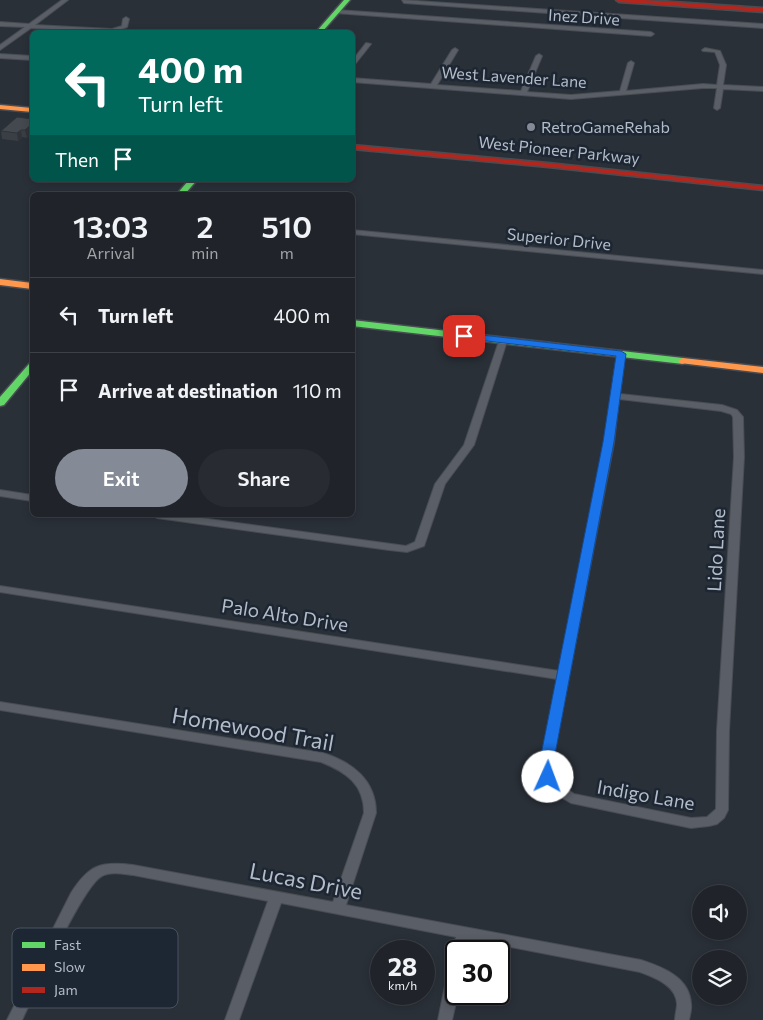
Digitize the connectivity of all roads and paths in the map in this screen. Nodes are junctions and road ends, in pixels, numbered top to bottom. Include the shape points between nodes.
1 (65, 0) edge
2 (347, 0) edge
3 (522, 0) edge
4 (619, 0) edge
5 (404, 1) edge
6 (701, 3) edge
7 (517, 9) junction
8 (763, 10) edge
9 (337, 12) junction
10 (126, 19) dead end
11 (511, 21) dead end
12 (0, 24) edge
13 (30, 26) junction
14 (763, 26) edge
15 (96, 30) edge
16 (115, 30) edge
17 (321, 30) edge
18 (651, 34) dead end
19 (368, 44) dead end
20 (0, 48) edge
21 (455, 50) dead end
22 (705, 50) dead end
23 (0, 56) edge
24 (539, 56) dead end
25 (30, 58) edge
26 (355, 62) edge
27 (631, 63) dead end
28 (355, 80) edge
29 (433, 86) junction
30 (720, 86) junction
31 (763, 89) edge
32 (523, 94) junction
33 (622, 94) junction
34 (0, 107) edge
35 (717, 108) dead end
36 (30, 110) edge
37 (0, 114) edge
38 (30, 117) edge
39 (355, 140) edge
40 (355, 147) edge
41 (453, 152) junction
42 (763, 180) edge
43 (191, 182) edge
44 (763, 188) edge
45 (183, 192) edge
46 (355, 232) edge
47 (763, 272) edge
48 (0, 282) edge
49 (30, 286) edge
50 (355, 323) edge
51 (503, 340) junction
52 (621, 354) junction
53 (30, 368) edge
54 (763, 370) edge
55 (615, 396) junction
56 (0, 403) edge
57 (0, 494) edge
58 (30, 498) edge
59 (172, 517) edge
60 (0, 589) edge
61 (564, 676) junction
62 (0, 706) edge
63 (722, 810) joint
64 (276, 897) junction
65 (338, 908) junction
66 (60, 928) edge
67 (464, 932) junction
68 (462, 940) edge
69 (447, 1005) edge
70 (20, 1008) edge
71 (14, 1020) edge
72 (232, 1020) edge
73 (444, 1020) edge
74 (682, 1020) edge

1 - 13 street
2 - 9 main road
3 - 7 street
4 - 6 main road
5 - 7 street
6 - 8 main road
7 - 11 street
7 - 14 street
9 - 17 main road
9 - 18 street, Inez Drive
10 - 16 street via 124,26
12 - 13 street
13 - 15 street
13 - 20 street
19 - 26 street
21 - 29 street
22 - 30 street via 717,51 720,55
23 - 25 street
24 - 32 street
27 - 33 street
28 - 29 street, West Lavender Lane
29 - 32 street, West Lavender Lane
30 - 31 street, West Lavender Lane
30 - 33 street, West Lavender Lane
30 - 35 street
32 - 33 street, West Lavender Lane via 571,97
34 - 36 main road
37 - 38 main road
39 - 41 main road, West Pioneer Parkway
40 - 41 main road, West Pioneer Parkway
41 - 42 main road, West Pioneer Parkway
41 - 44 main road, West Pioneer Parkway
43 - 45 main road
46 - 47 street, Superior Drive
48 - 49 main road
50 - 51 main road
51 - 52 main road
51 - 59 street via 469,445 440,484 420,544 407,549
52 - 54 main road
52 - 55 street, Indigo Lane
53 - 56 main road
55 - 61 street, Indigo Lane
55 - 63 street, Lido Lane via 722,408 738,417 739,457 723,731
57 - 58 street
60 - 61 street, Palo Alto Drive
61 - 63 street, Indigo Lane via 546,765 548,777 558,790 571,798 691,823 710,822 718,818
62 - 65 street, Homewood Trail via 323,758 343,766 359,779 368,794 370,813
64 - 65 street, Lucas Drive
64 - 66 street, Lucas Drive via 109,867 89,877
64 - 72 street
65 - 67 street, Lucas Drive
67 - 68 street
67 - 74 street, Lucas Drive via 641,966 660,973 674,981 680,992 684,1003
69 - 73 street
70 - 71 street, Lucas Drive

